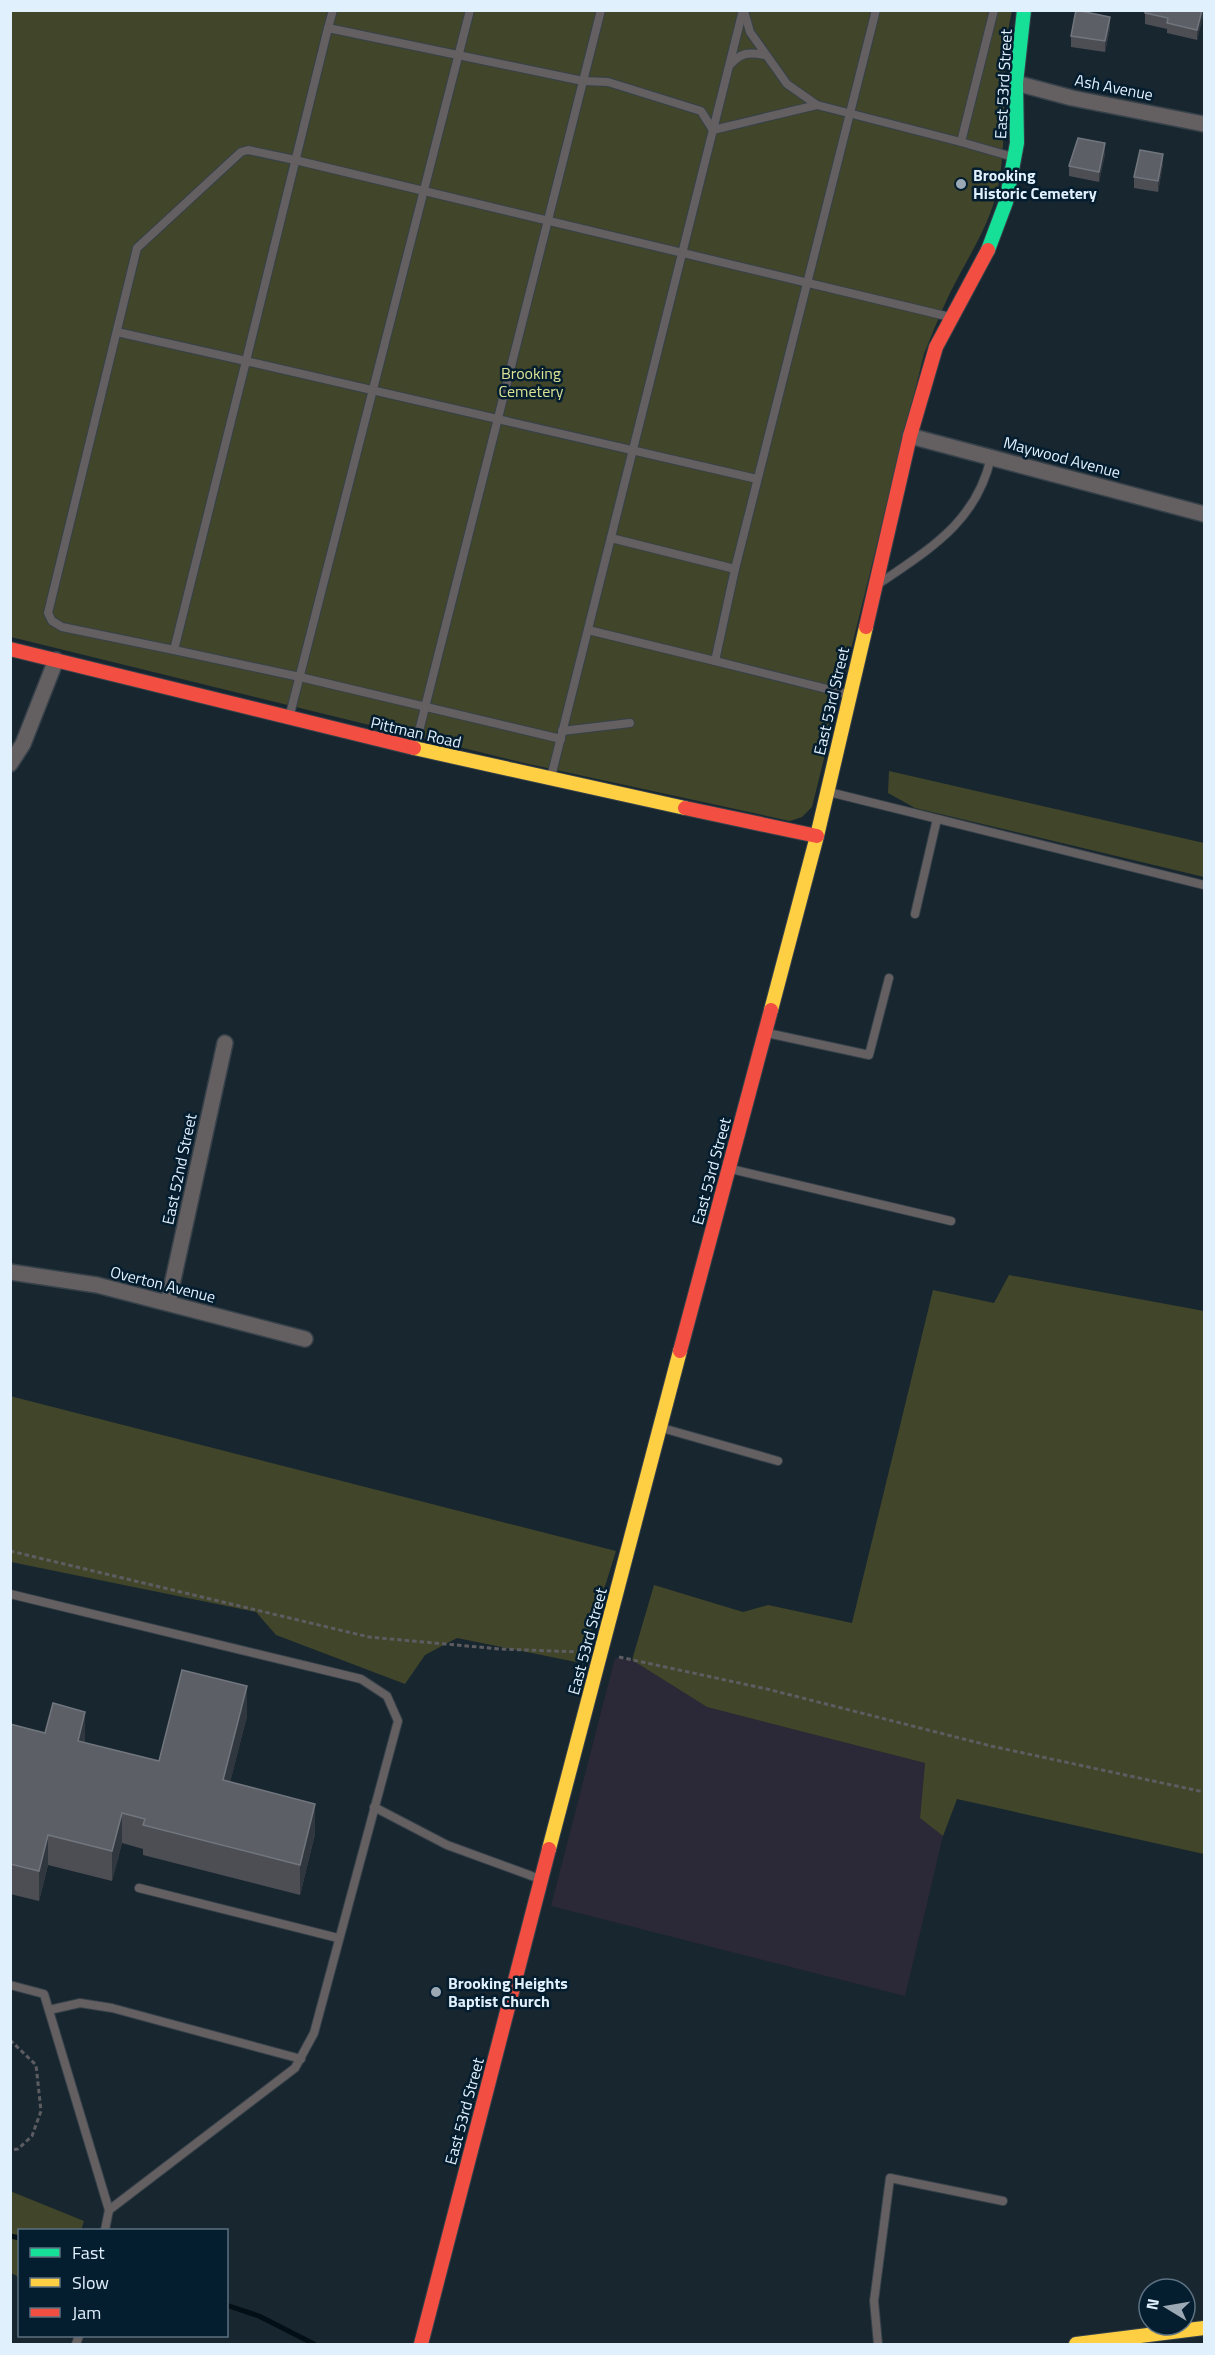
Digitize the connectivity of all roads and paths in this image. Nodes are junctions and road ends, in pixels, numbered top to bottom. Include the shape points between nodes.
1 (333, 10) edge
2 (470, 10) edge
3 (601, 10) edge
4 (743, 10) edge
5 (876, 10) edge
6 (994, 10) edge
7 (1024, 10) edge
8 (328, 28) junction
9 (765, 55) junction
10 (458, 57) junction
11 (729, 66) junction
12 (583, 81) junction
13 (1016, 83) junction
14 (817, 105) junction
15 (849, 113) junction
16 (1204, 124) edge
17 (713, 130) junction
18 (961, 142) junction
19 (1014, 158) junction
20 (296, 160) junction
21 (424, 190) junction
22 (548, 221) junction
23 (682, 253) junction
24 (806, 283) junction
25 (951, 317) junction
26 (117, 332) junction
27 (246, 361) junction
28 (375, 389) junction
29 (498, 418) junction
30 (910, 436) junction
31 (633, 450) junction
32 (991, 457) junction
33 (757, 479) junction
34 (1204, 514) edge
35 (611, 538) junction
36 (735, 569) junction
37 (874, 588) junction
38 (588, 630) junction
39 (10, 650) edge
40 (174, 650) junction
41 (56, 660) junction
42 (715, 661) junction
43 (300, 677) junction
44 (849, 694) junction
45 (424, 708) junction
46 (289, 719) junction
47 (630, 723) dead end
48 (562, 735) junction
49 (414, 748) junction
50 (10, 764) edge
51 (551, 780) junction
52 (827, 791) junction
53 (937, 819) junction
54 (817, 836) junction
55 (1204, 885) edge
56 (915, 914) dead end
57 (889, 978) dead end
58 (765, 1033) junction
59 (225, 1043) dead end
60 (729, 1168) junction
61 (951, 1221) dead end
62 (10, 1272) edge
63 (168, 1303) junction
64 (305, 1339) dead end
65 (660, 1428) junction
66 (778, 1461) dead end
67 (10, 1594) edge
68 (374, 1808) junction
69 (542, 1880) junction
70 (139, 1888) dead end
71 (338, 1938) junction
72 (10, 1986) edge
73 (49, 2010) junction
74 (10, 2040) edge
75 (301, 2059) junction
76 (10, 2150) edge
77 (1003, 2201) dead end
78 (109, 2210) junction
79 (105, 2229) edge
80 (10, 2309) edge
81 (10, 2325) edge
82 (1204, 2328) edge
83 (421, 2344) edge
84 (878, 2344) edge
85 (1076, 2344) edge

1 - 8 lane
2 - 10 lane
3 - 12 lane
4 - 9 lane via 750,32
4 - 11 lane
5 - 15 lane
6 - 18 lane
7 - 13 street, East 53rd Street
8 - 10 lane
8 - 20 lane
9 - 11 lane via 748,52
9 - 14 lane via 787,84
10 - 12 lane
10 - 21 lane
11 - 17 lane
12 - 17 lane via 608,82 701,111
12 - 22 lane
13 - 16 street, Ash Avenue
13 - 19 street, East 53rd Street
14 - 15 lane
14 - 17 lane
15 - 18 lane
15 - 24 lane
17 - 23 lane
18 - 19 lane
19 - 25 street, East 53rd Street via 1006,202 988,249
20 - 21 lane
20 - 26 lane via 241,152 137,248
20 - 27 lane
21 - 22 lane
21 - 28 lane
22 - 23 lane
22 - 29 lane
23 - 24 lane
23 - 31 lane
24 - 25 lane
24 - 33 lane
25 - 30 street, East 53rd Street via 936,347
26 - 27 lane
26 - 40 lane via 48,613 62,627
27 - 28 lane
27 - 40 lane
28 - 29 lane
28 - 43 lane
29 - 31 lane
29 - 45 lane
30 - 32 street, Maywood Avenue
30 - 37 street, East 53rd Street
31 - 33 lane
31 - 35 lane
32 - 34 street, Maywood Avenue
32 - 37 lane via 982,489 964,517 942,539
33 - 36 lane
35 - 36 lane
35 - 38 lane
36 - 42 lane
37 - 44 street, East 53rd Street
38 - 42 lane
38 - 48 lane
39 - 41 street, Pittman Road
40 - 43 lane
41 - 46 street, Pittman Road
41 - 50 street via 23,744
42 - 44 lane
43 - 45 lane
43 - 46 lane
44 - 52 street, East 53rd Street
45 - 48 lane
45 - 49 lane
46 - 49 street, Pittman Road
47 - 48 lane
48 - 51 lane
49 - 51 street, Pittman Road
51 - 54 street, Pittman Road
52 - 53 lane
52 - 54 street, East 53rd Street
53 - 55 lane
53 - 56 lane
54 - 58 street, East 53rd Street
57 - 58 lane via 869,1055
58 - 60 street, East 53rd Street
59 - 63 street, East 52nd Street
60 - 61 lane
60 - 65 street, East 53rd Street
62 - 63 street, Overton Avenue via 97,1285
63 - 64 street, Overton Avenue
65 - 66 lane
65 - 69 street, East 53rd Street
67 - 68 lane via 361,1679 387,1696 398,1720
68 - 69 lane via 447,1845
68 - 71 lane
69 - 83 street, East 53rd Street
70 - 71 lane
71 - 75 lane via 314,2033
72 - 73 lane via 44,1994
73 - 75 lane via 80,2003 112,2008
73 - 78 lane
74 - 76 path via 36,2065 41,2111 32,2136 18,2149
75 - 78 lane via 295,2068
77 - 84 lane via 890,2178 874,2301
78 - 79 lane
80 - 81 path
82 - 85 street

